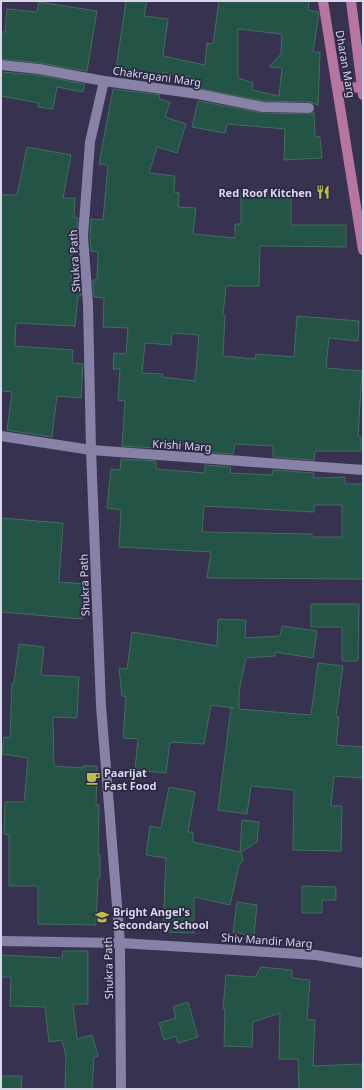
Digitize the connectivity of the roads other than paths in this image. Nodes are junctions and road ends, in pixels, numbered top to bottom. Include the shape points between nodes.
1 (323, 1) edge
2 (351, 1) edge
3 (1, 65) edge
4 (104, 81) junction
5 (338, 86) junction
6 (363, 91) edge
7 (309, 108) dead end
8 (363, 250) edge
9 (1, 436) edge
10 (91, 450) junction
11 (363, 470) edge
12 (1, 941) edge
13 (120, 943) junction
14 (363, 963) edge
15 (121, 1089) edge

1 - 5 main road, Dharan Marg
2 - 6 main road, Dharan Marg
3 - 4 street, Chakrapani Marg
4 - 7 street, Chakrapani Marg via 198,94 263,107
4 - 10 street, Shukra Path via 90,142 83,236 88,304
5 - 6 main road
5 - 8 main road, Dharan Marg
9 - 10 street, Krishi Marg
10 - 11 street, Krishi Marg
10 - 13 street, Shukra Path via 101,706
12 - 13 street, Shiv Mandir Marg
13 - 14 street, Shiv Mandir Marg via 316,955
13 - 15 street, Shukra Path

